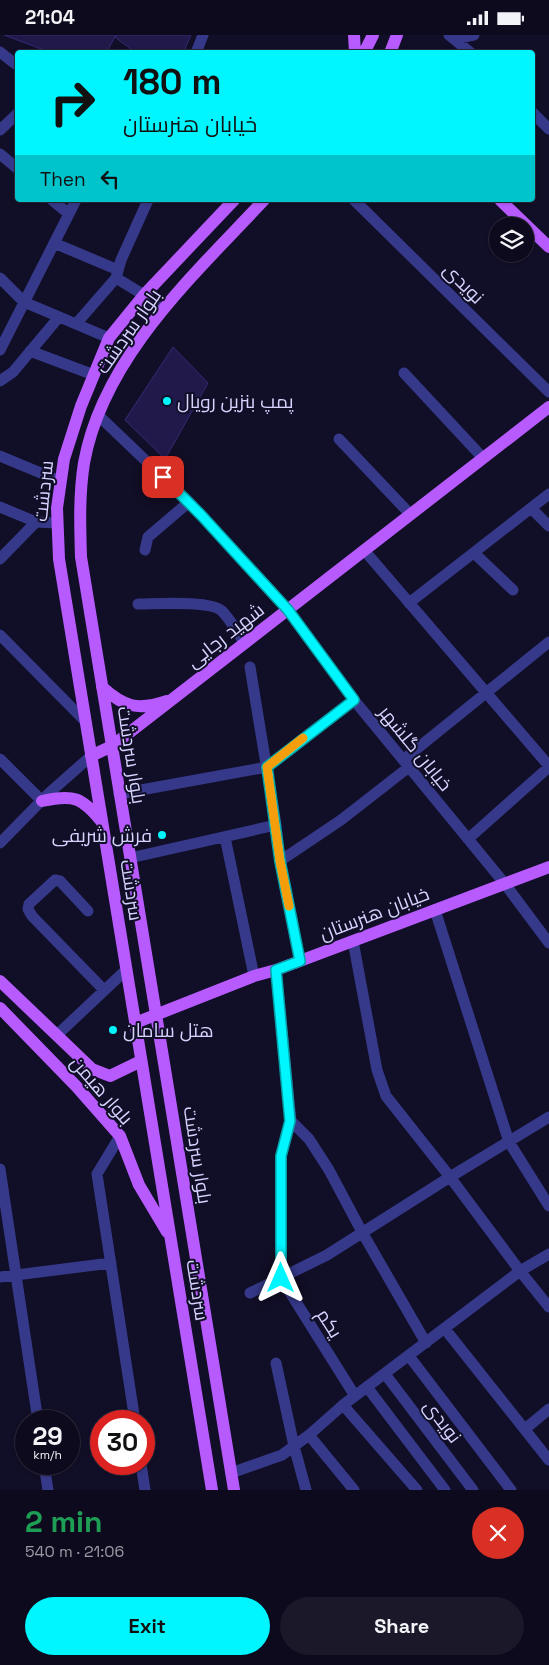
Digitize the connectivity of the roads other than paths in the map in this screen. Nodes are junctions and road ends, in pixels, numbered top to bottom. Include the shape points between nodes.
1 (203, 35) edge
2 (354, 35) edge
3 (374, 35) edge
4 (397, 35) edge
5 (474, 35) edge
6 (452, 37) edge
7 (197, 50) edge
8 (355, 50) edge
9 (366, 50) edge
10 (391, 50) edge
11 (467, 50) edge
12 (0, 51) edge
13 (15, 64) edge
14 (535, 115) edge
15 (15, 116) edge
16 (549, 129) edge
17 (0, 130) edge
18 (0, 154) edge
19 (15, 166) edge
20 (54, 202) edge
21 (75, 202) edge
22 (147, 202) edge
23 (232, 202) edge
24 (262, 202) edge
25 (356, 202) edge
26 (502, 202) edge
27 (68, 215) junction
28 (54, 243) junction
29 (549, 247) edge
30 (117, 274) junction
31 (0, 278) edge
32 (144, 295) junction
33 (24, 302) junction
34 (162, 310) junction
35 (59, 317) junction
36 (76, 324) junction
37 (109, 338) junction
38 (0, 350) edge
39 (30, 351) junction
40 (404, 373) dead end
41 (94, 375) junction
42 (0, 381) edge
43 (549, 392) edge
44 (549, 407) edge
45 (98, 415) junction
46 (338, 439) dead end
47 (0, 456) edge
48 (482, 458) junction
49 (60, 481) junction
50 (549, 494) edge
51 (189, 502) junction
52 (0, 507) edge
53 (531, 508) junction
54 (410, 514) junction
55 (36, 522) junction
56 (57, 523) junction
57 (549, 526) edge
58 (145, 550) dead end
59 (364, 550) junction
60 (474, 553) junction
61 (0, 559) edge
62 (512, 590) dead end
63 (409, 603) junction
64 (138, 605) dead end
65 (288, 610) junction
66 (0, 635) edge
67 (549, 642) edge
68 (245, 643) junction
69 (250, 667) dead end
70 (102, 687) junction
71 (486, 693) junction
72 (172, 700) junction
73 (354, 700) junction
74 (85, 721) junction
75 (112, 746) junction
76 (91, 756) junction
77 (0, 759) edge
78 (406, 764) junction
79 (267, 767) junction
80 (549, 767) edge
81 (119, 794) junction
82 (42, 801) junction
83 (102, 823) junction
84 (276, 825) junction
85 (225, 837) junction
86 (468, 839) junction
87 (0, 843) edge
88 (130, 858) junction
89 (280, 861) junction
90 (549, 867) edge
91 (505, 884) junction
92 (436, 910) junction
93 (88, 911) dead end
94 (353, 941) junction
95 (549, 943) edge
96 (300, 961) junction
97 (126, 970) junction
98 (276, 970) junction
99 (254, 976) junction
100 (0, 981) edge
101 (104, 989) junction
102 (0, 1008) edge
103 (156, 1015) junction
104 (135, 1023) junction
105 (57, 1035) junction
106 (141, 1061) junction
107 (549, 1117) edge
108 (290, 1121) junction
109 (120, 1136) junction
110 (509, 1142) junction
111 (0, 1169) edge
112 (450, 1177) junction
113 (549, 1206) edge
114 (362, 1233) junction
115 (170, 1237) junction
116 (549, 1254) edge
117 (111, 1263) junction
118 (520, 1271) junction
119 (15, 1275) junction
120 (0, 1277) edge
121 (281, 1278) junction
122 (250, 1293) dead end
123 (549, 1307) edge
124 (445, 1329) junction
125 (426, 1343) junction
126 (408, 1356) junction
127 (276, 1363) dead end
128 (385, 1374) junction
129 (367, 1387) junction
130 (355, 1396) junction
131 (342, 1405) junction
132 (549, 1409) edge
133 (36, 1410) edge
134 (133, 1410) edge
135 (525, 1429) junction
136 (309, 1435) junction
137 (294, 1446) junction
138 (549, 1460) edge
139 (231, 1473) junction
140 (46, 1475) edge
141 (143, 1475) edge
142 (48, 1490) edge
143 (145, 1490) edge
144 (212, 1490) edge
145 (234, 1490) edge
146 (306, 1490) edge
147 (354, 1490) edge
148 (417, 1490) edge
149 (445, 1490) edge
150 (473, 1490) edge
151 (511, 1490) edge

1 - 7 street
2 - 8 main road
3 - 9 main road
4 - 10 main road
5 - 6 street
6 - 11 street
12 - 13 street
14 - 16 street
15 - 17 street
18 - 19 street
20 - 27 street
21 - 27 street
22 - 30 street
23 - 32 main road, سردشت
24 - 34 main road, بلوار سردشت
25 - 43 street, نویدی
26 - 29 main road
27 - 28 street
28 - 30 street
28 - 33 street
30 - 32 street
30 - 36 street
31 - 33 street
32 - 34 street
32 - 37 main road, سردشت
33 - 35 street
33 - 38 street
34 - 45 main road, بلوار سردشت via 118,372
35 - 36 street
35 - 39 street
36 - 37 street
37 - 41 main road, سردشت
39 - 41 street
39 - 42 street via 13,372
40 - 48 street
41 - 49 main road, سردشت via 64,459
44 - 48 main road, شهید رجایی
45 - 51 street, خیابان گلشهر
45 - 70 main road, بلوار سردشت via 84,461 79,509 81,557
46 - 54 street
47 - 49 street
48 - 54 main road, شهید رجایی
49 - 56 main road, سردشت
50 - 53 street
51 - 58 street via 148,537
51 - 65 street, خیابان گلشهر
52 - 55 street
53 - 57 street
53 - 60 street
54 - 59 main road, شهید رجایی
55 - 56 street
55 - 61 street
56 - 74 main road, سردشت via 59,559
59 - 63 street
59 - 65 main road, شهید رجایی
60 - 62 street
60 - 63 street
63 - 71 street
64 - 68 street via 213,606 221,610
65 - 68 main road, شهید رجایی
65 - 73 street, خیابان گلشهر
66 - 74 street
67 - 71 street
68 - 72 main road, شهید رجایی
69 - 79 street
70 - 72 main road via 112,697 134,707
70 - 75 main road, بلوار سردشت
71 - 78 street
71 - 80 street
72 - 75 main road, شهید رجایی
73 - 78 street, خیابان گلشهر
73 - 79 street
74 - 76 main road, سردشت
75 - 76 main road, شهید رجایی
75 - 81 main road, بلوار سردشت
76 - 82 street, شهید رجایی
76 - 83 main road, سردشت
77 - 82 street
78 - 86 street, خیابان گلشهر
78 - 89 street via 340,820
79 - 81 street
79 - 84 street
80 - 86 street
81 - 88 main road, بلوار سردشت
82 - 83 main road via 58,797 78,799 92,809
82 - 87 street, شهید رجایی
83 - 97 main road, سردشت
84 - 85 street
84 - 89 street
85 - 88 street
85 - 99 street
86 - 91 street, خیابان گلشهر
88 - 103 main road, بلوار سردشت
89 - 96 street
90 - 91 main road, خیابان هنرستان
91 - 92 main road, خیابان هنرستان
91 - 95 street, خیابان گلشهر
92 - 94 main road, خیابان هنرستان
92 - 110 street
93 - 101 street via 60,881 55,880 29,904 28,909
94 - 96 main road, خیابان هنرستان
94 - 112 street via 380,1083 386,1096
96 - 98 main road, خیابان هنرستان
97 - 101 street
97 - 104 main road, سردشت
98 - 99 main road, خیابان هنرستان
98 - 108 street
99 - 103 main road, خیابان هنرستان
100 - 105 main road, بلوار هیمن
101 - 105 street
102 - 109 main road, بلوار هیمن
103 - 104 main road, خیابان هنرستان
103 - 139 main road, بلوار سردشت
104 - 106 main road, سردشت
105 - 106 main road, بلوار هیمن via 92,1069 102,1074 110,1076
106 - 115 main road, سردشت
107 - 110 street
108 - 114 street via 309,1139 329,1170
108 - 121 street via 281,1156
109 - 115 main road, بلوار هیمن via 139,1185
109 - 117 street via 97,1174
110 - 112 street
110 - 113 street
111 - 119 street
112 - 114 street
112 - 118 street
114 - 121 street
114 - 125 street
115 - 144 main road, سردشت
116 - 118 street
117 - 119 street
117 - 134 street
118 - 123 street
118 - 124 street
119 - 120 street
119 - 133 street
121 - 122 street
121 - 130 street, یکم
124 - 125 street
124 - 135 street
125 - 126 street
126 - 128 street
126 - 151 street
127 - 137 street
128 - 129 street
128 - 150 street, نویدی
129 - 130 street
129 - 149 street
130 - 131 street
131 - 136 street
131 - 148 street
132 - 135 street
135 - 138 street
136 - 137 street
136 - 147 street
137 - 139 street via 282,1455
137 - 146 street
139 - 145 main road, بلوار سردشت
140 - 142 street
141 - 143 street

